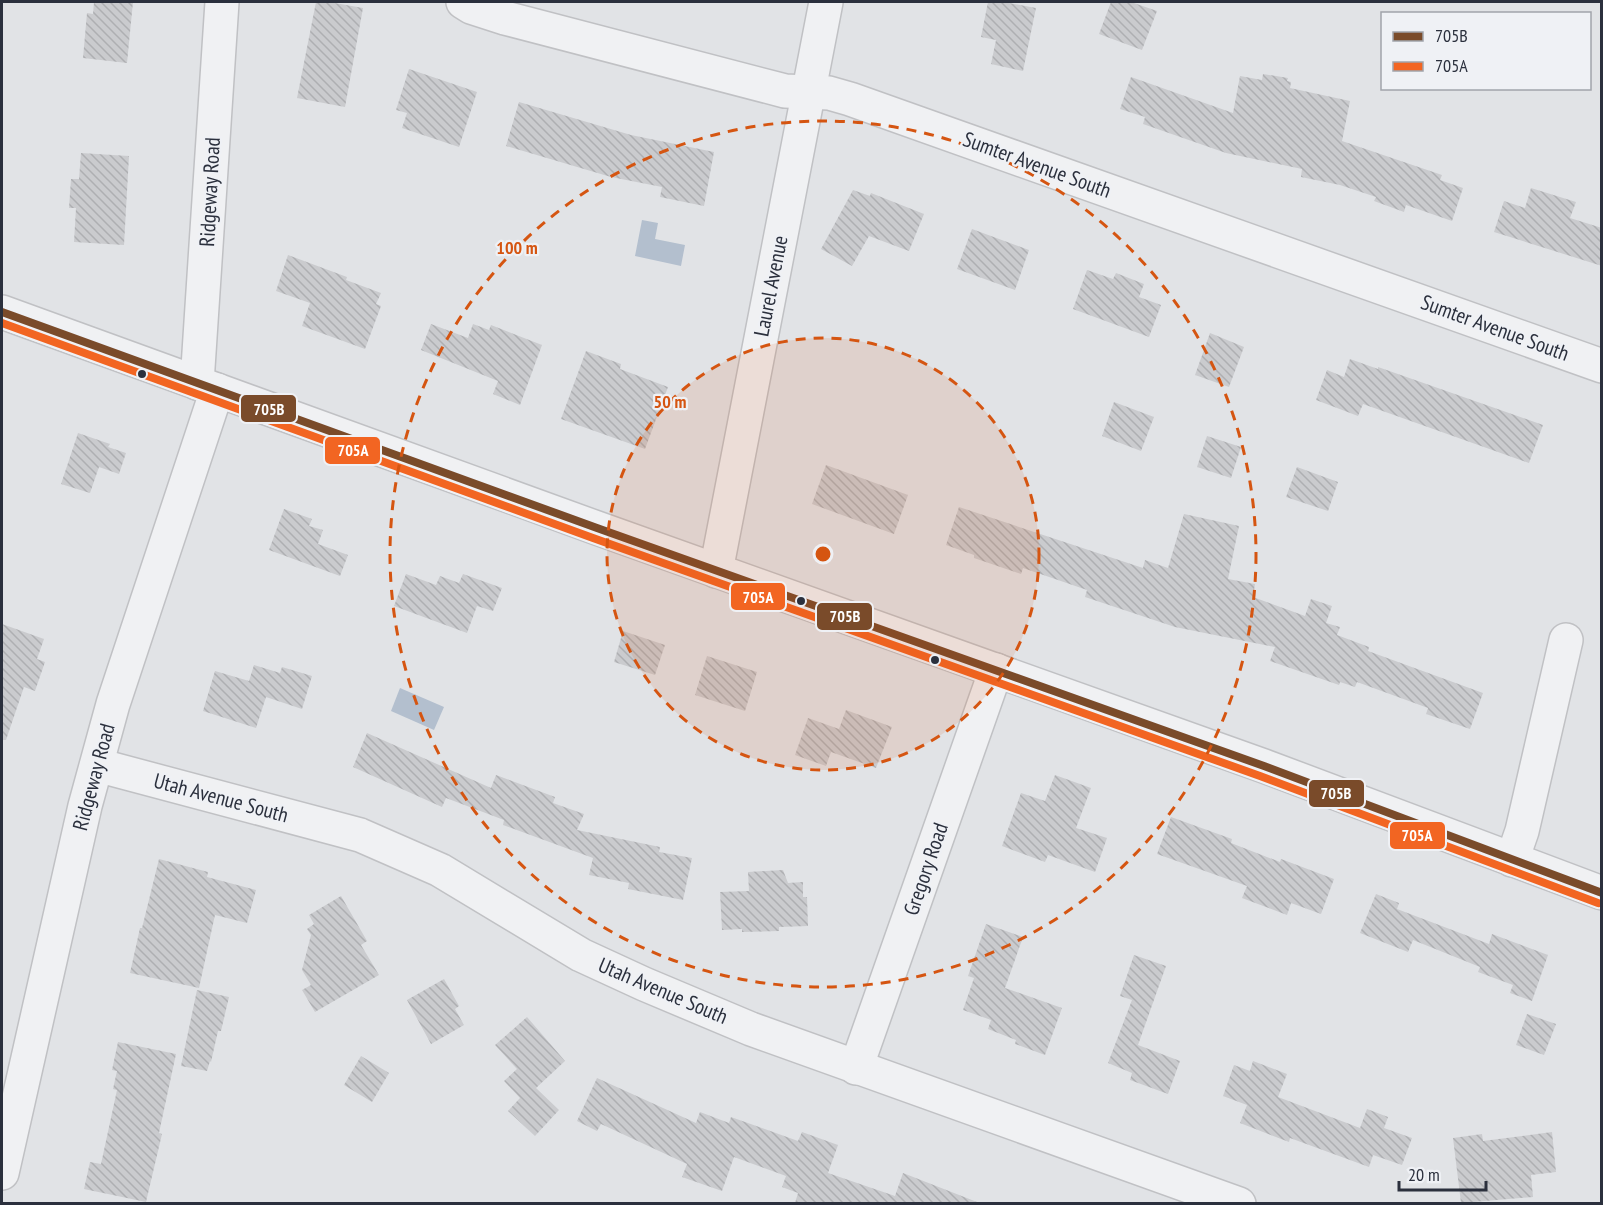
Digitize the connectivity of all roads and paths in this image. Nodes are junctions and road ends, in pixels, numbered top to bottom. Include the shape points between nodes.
1 (222, 2) edge
2 (462, 2) edge
3 (826, 2) edge
4 (808, 91) junction
5 (2, 312) edge
6 (1602, 366) edge
7 (207, 386) junction
8 (716, 571) junction
9 (1566, 640) dead end
10 (996, 670) junction
11 (97, 765) junction
12 (1512, 860) junction
13 (1602, 893) edge
14 (856, 1068) junction
15 (2, 1173) edge
16 (1239, 1203) edge

1 - 7 street, Ridgeway Road
2 - 4 street, Sumter Avenue South via 528,24 785,91
3 - 4 street, Laurel Avenue
4 - 6 street, Sumter Avenue South via 850,99
4 - 8 street, Laurel Avenue
5 - 7 street
7 - 8 street
7 - 11 street, Ridgeway Road
8 - 10 street
9 - 12 street
10 - 12 street
10 - 14 street, Gregory Road
11 - 14 street, Utah Avenue South via 360,835 440,870 580,956 751,1029
11 - 15 street, Ridgeway Road
12 - 13 street
14 - 16 street, Utah Avenue South

